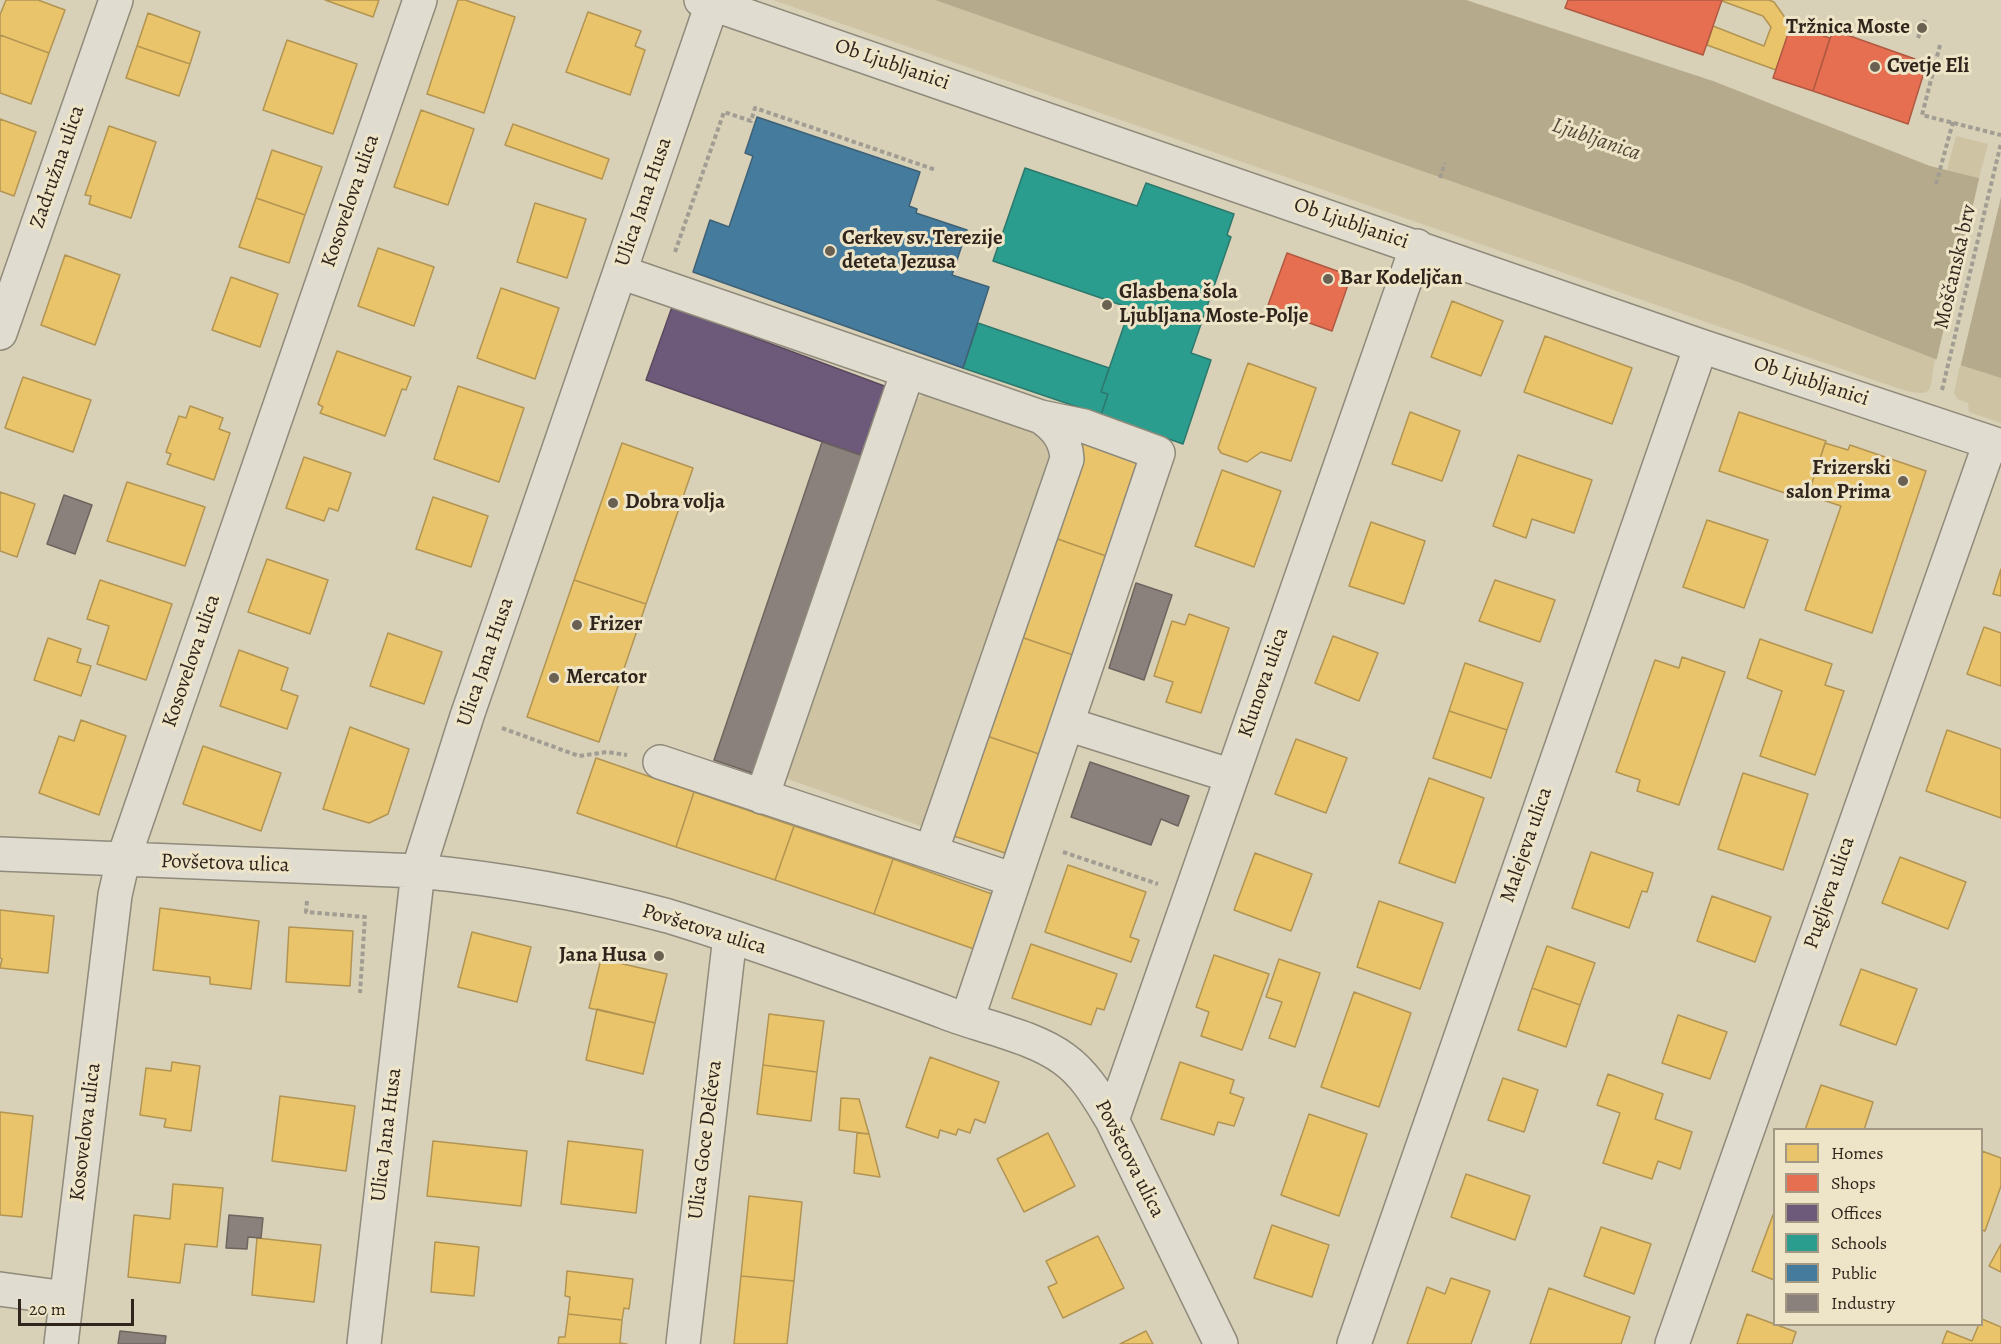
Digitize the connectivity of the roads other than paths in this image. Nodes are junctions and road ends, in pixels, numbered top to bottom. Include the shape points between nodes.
1 (116, 0) edge
2 (420, 0) edge
3 (706, 2) edge
4 (1417, 246) junction
5 (620, 272) junction
6 (0, 333) edge
7 (1701, 346) junction
8 (908, 371) junction
9 (1041, 417) junction
10 (1995, 444) edge
11 (1067, 724) junction
12 (660, 762) road end
13 (1232, 776) junction
14 (762, 796) junction
15 (931, 852) junction
16 (0, 854) edge
17 (123, 860) junction
18 (418, 871) junction
19 (1014, 880) junction
20 (730, 936) junction
21 (967, 1020) junction
22 (1112, 1120) junction
23 (0, 1289) edge
24 (66, 1298) junction
25 (61, 1344) edge
26 (364, 1344) edge
27 (683, 1344) edge
28 (1221, 1344) edge
29 (1354, 1344) edge
30 (1672, 1344) edge

1 - 6 street, Zadružna ulica
2 - 17 street, Kosovelova ulica
3 - 4 street, Ob Ljubljanici
3 - 5 street, Ulica Jana Husa
4 - 7 street, Ob Ljubljanici
4 - 13 street, Klunova ulica
5 - 8 street
5 - 18 street, Ulica Jana Husa via 467,716
7 - 10 street, Ob Ljubljanici
7 - 29 street, Malejeva ulica
8 - 9 street
8 - 14 street
9 - 11 street via 1084,426 1158,453
9 - 15 street via 1060,435 1066,459
10 - 30 street, Pugljeva ulica
11 - 13 street
11 - 19 street
12 - 14 street
13 - 22 street, Klunova ulica
14 - 15 street
15 - 19 street
16 - 17 street, Povšetova ulica
17 - 18 street, Povšetova ulica
17 - 24 street, Kosovelova ulica via 115,895
18 - 20 street, Povšetova ulica via 476,876 605,901
18 - 26 street, Ulica Jana Husa
19 - 21 street
20 - 21 street, Povšetova ulica
20 - 27 street, Ulica Goce Delčeva
21 - 22 street, Povšetova ulica via 1052,1051 1084,1077
22 - 28 street, Povšetova ulica
23 - 24 street
24 - 25 street, Kosovelova ulica

